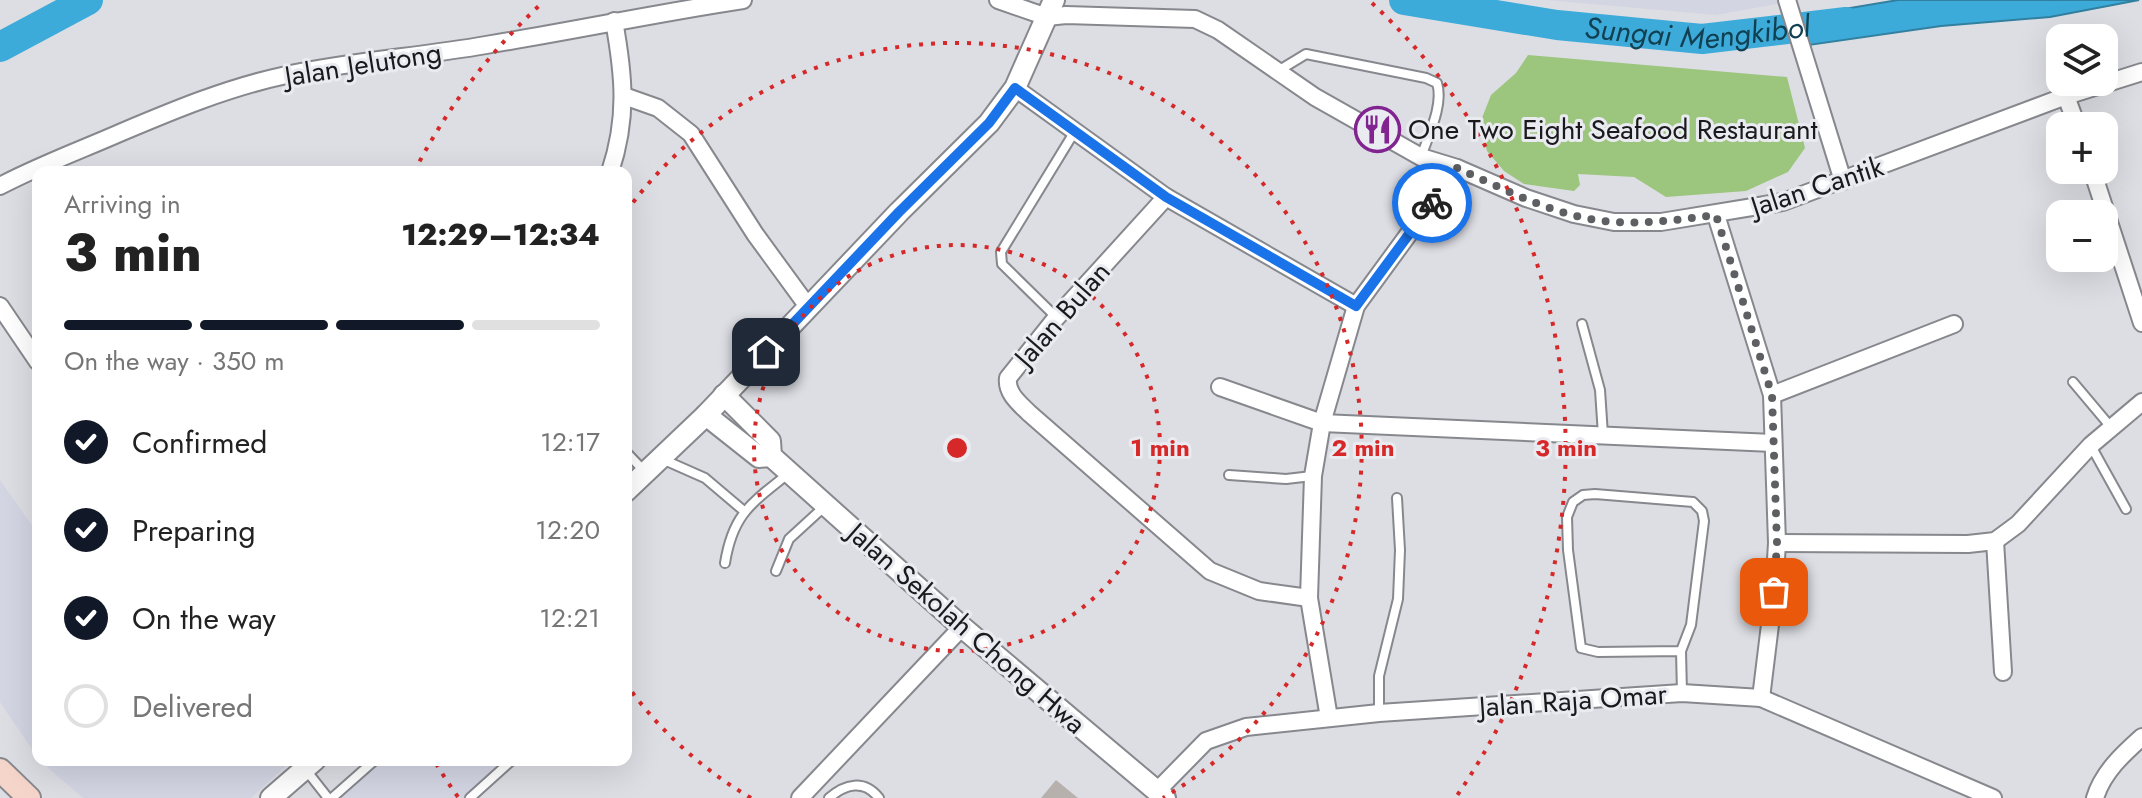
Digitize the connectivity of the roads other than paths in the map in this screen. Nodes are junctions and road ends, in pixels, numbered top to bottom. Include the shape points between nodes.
1 (743, 0) edge
2 (998, 0) edge
3 (1787, 0) edge
4 (1050, 9) edge
5 (614, 21) junction
6 (1277, 71) junction
7 (2142, 72) edge
8 (2118, 80) edge
9 (1015, 88) junction
10 (624, 96) junction
11 (2066, 96) joint
12 (2072, 112) edge
13 (1075, 131) junction
14 (1421, 157) junction
15 (39, 166) edge
16 (611, 166) edge
17 (1457, 168) junction
18 (32, 170) edge
19 (1843, 181) junction
20 (2097, 184) edge
21 (0, 186) edge
22 (1166, 197) junction
23 (1716, 215) junction
24 (0, 306) edge
25 (1356, 306) junction
26 (809, 308) junction
27 (1056, 318) junction
28 (2142, 323) edge
29 (1582, 324) dead end
30 (1954, 324) dead end
31 (32, 353) edge
32 (2073, 382) dead end
33 (1220, 387) dead end
34 (724, 395) junction
35 (1772, 395) junction
36 (2142, 402) edge
37 (706, 415) junction
38 (1322, 423) junction
39 (2110, 426) junction
40 (1603, 436) junction
41 (1773, 443) junction
42 (2091, 445) junction
43 (771, 456) junction
44 (632, 459) edge
45 (661, 459) junction
46 (789, 472) junction
47 (645, 473) junction
48 (1229, 475) dead end
49 (1313, 476) junction
50 (632, 485) edge
51 (1397, 498) dead end
52 (826, 505) junction
53 (2126, 509) dead end
54 (744, 511) junction
55 (1995, 541) junction
56 (1777, 543) junction
57 (725, 563) dead end
58 (776, 571) dead end
59 (1309, 598) junction
60 (962, 627) junction
61 (1681, 651) junction
62 (2003, 672) dead end
63 (1682, 693) junction
64 (1761, 698) junction
65 (1379, 713) junction
66 (1329, 718) junction
67 (2142, 737) edge
68 (308, 766) edge
69 (311, 766) edge
70 (368, 766) edge
71 (505, 766) edge
72 (0, 770) edge
73 (1161, 794) edge
74 (13, 798) edge
75 (29, 798) edge
76 (271, 798) edge
77 (330, 798) edge
78 (470, 798) edge
79 (800, 798) edge
80 (829, 798) edge
81 (879, 798) edge
82 (1993, 798) edge
83 (2095, 798) edge

1 - 5 street, Jalan Jelutong
2 - 4 street
3 - 19 street
4 - 6 street, Jalan Cantik via 1066,15 1195,19
4 - 9 street
5 - 10 street
5 - 15 street, Jalan Jelutong via 269,79 158,116
6 - 14 street, Jalan Cantik
6 - 14 lane via 1306,54 1437,83 1438,104
7 - 8 street, Jalan Cantik
9 - 13 street
9 - 26 street via 989,123
10 - 16 street
10 - 26 street via 658,108 691,134
11 - 12 street
11 - 19 street, Jalan Cantik
13 - 22 street
13 - 27 lane via 1001,252 1002,264
14 - 17 street, Jalan Cantik
17 - 23 street, Jalan Cantik via 1526,198 1614,222
17 - 25 street
18 - 21 street, Jalan Jelutong
19 - 23 street, Jalan Cantik via 1783,202
20 - 28 street
22 - 25 street
22 - 27 street, Jalan Bulan
23 - 35 street
24 - 31 street
25 - 38 street
26 - 34 street
27 - 59 street, Jalan Bulan via 1008,378 1012,395 1210,571 1259,591
29 - 40 lane via 1600,390
30 - 35 street
32 - 39 lane
33 - 38 street
34 - 37 street
34 - 43 street, Jalan Sekolah Chong Hwa via 770,441
35 - 41 street
36 - 39 street
37 - 43 street, Jalan Sekolah Chong Hwa via 759,457
37 - 45 street
38 - 40 street
38 - 49 street
39 - 42 street
40 - 41 street
41 - 56 street
42 - 53 lane
42 - 55 street via 2018,524
43 - 46 street, Jalan Sekolah Chong Hwa
44 - 47 lane
45 - 47 street
45 - 54 lane via 705,478
46 - 52 street, Jalan Sekolah Chong Hwa
46 - 54 lane
47 - 50 street
48 - 49 lane
49 - 59 street
51 - 65 lane via 1398,599 1379,676
52 - 58 lane via 789,539
52 - 60 street, Jalan Sekolah Chong Hwa
54 - 57 lane via 732,532
55 - 56 street
55 - 62 street
56 - 64 street
59 - 66 street
60 - 73 street, Jalan Sekolah Chong Hwa
60 - 79 street
61 - 61 lane via 1691,625 1702,511 1693,502 1583,495 1567,517 1581,648
61 - 63 lane
63 - 64 street, Jalan Raja Omar
63 - 65 street, Jalan Raja Omar
64 - 82 street, Jalan Raja Omar
65 - 66 street, Jalan Raja Omar
66 - 73 street, Jalan Raja Omar via 1246,727 1206,741
67 - 83 street via 2100,783
68 - 76 street
69 - 77 lane
70 - 77 lane
71 - 78 lane
72 - 74 main road
72 - 75 main road
80 - 81 lane via 857,784

